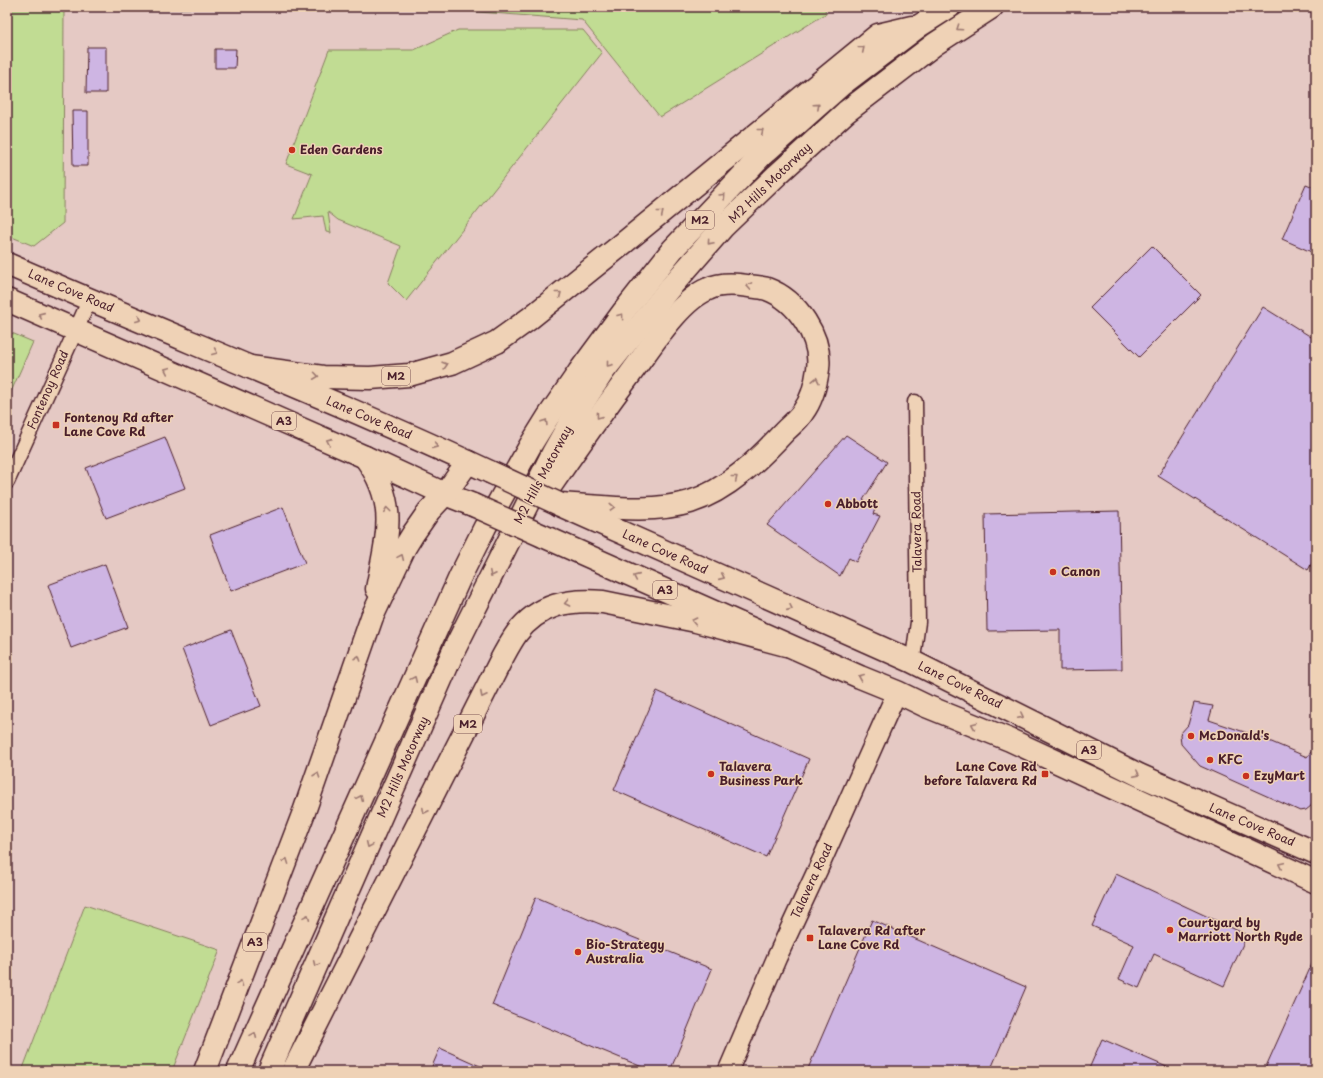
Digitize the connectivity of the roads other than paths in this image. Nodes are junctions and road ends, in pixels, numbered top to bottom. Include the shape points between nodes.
1 (949, 7) edge
2 (992, 7) edge
3 (919, 26) junction
4 (7, 264) edge
5 (90, 299) junction
6 (7, 300) edge
7 (76, 330) junction
8 (250, 367) junction
9 (914, 402) dead end
10 (365, 457) junction
11 (468, 462) junction
12 (7, 482) edge
13 (445, 494) junction
14 (559, 504) junction
15 (516, 526) junction
16 (372, 617) junction
17 (786, 645) junction
18 (911, 661) junction
19 (897, 692) junction
20 (1316, 853) edge
21 (1316, 882) edge
22 (205, 1071) edge
23 (238, 1071) edge
24 (269, 1071) edge
25 (293, 1071) edge
26 (728, 1071) edge

1 - 3 highway, M2 Hills Motorway / M2
2 -> 15 highway, M2 Hills Motorway / M2 via 936,44 846,112 723,227 668,290 603,372 552,454
8 -> 3 highway, M2 via 323,376 409,376 452,363 496,342 620,246 878,35
23 -> 3 highway, M2 Hills Motorway / M2 via 460,577 489,520 548,417 619,317 678,244 762,155 841,85
4 - 5 highway, Lane Cove Road / A3
5 - 7 street, Fontenoy Road
5 -> 8 highway, Lane Cove Road / A3
7 -> 6 highway, Lane Cove Road / A3
10 -> 7 highway, Lane Cove Road / A3
7 - 12 street, Fontenoy Road
8 -> 11 highway, Lane Cove Road / A3
9 - 18 street, Talavera Road via 918,622
10 - 13 highway, Lane Cove Road / A3
16 -> 10 highway, A3 via 388,533 388,512 380,481
11 - 13 highway, A3
11 - 14 highway, Lane Cove Road / A3, bridge
16 -> 13 highway, A3 via 412,534
17 -> 13 highway, Lane Cove Road / A3, bridge
14 -> 15 highway, M2 via 656,508 690,502 732,480 770,447 803,412 813,393 818,368 816,346 800,314 771,291 734,283 708,288 691,299 669,323 567,460 539,504
14 -> 18 highway, Lane Cove Road / A3
15 -> 24 highway, M2 Hills Motorway / M2 via 454,650
22 -> 16 highway, A3 via 304,812
19 -> 17 highway, Lane Cove Road / A3
17 -> 25 highway, M2 via 696,621 598,602 576,601 560,604 543,610 528,620 516,634 501,660
18 - 19 highway
18 -> 20 highway, Lane Cove Road / A3 via 1139,775
21 -> 19 highway, Lane Cove Road / A3 via 1010,740
19 - 26 main road, Talavera Road

